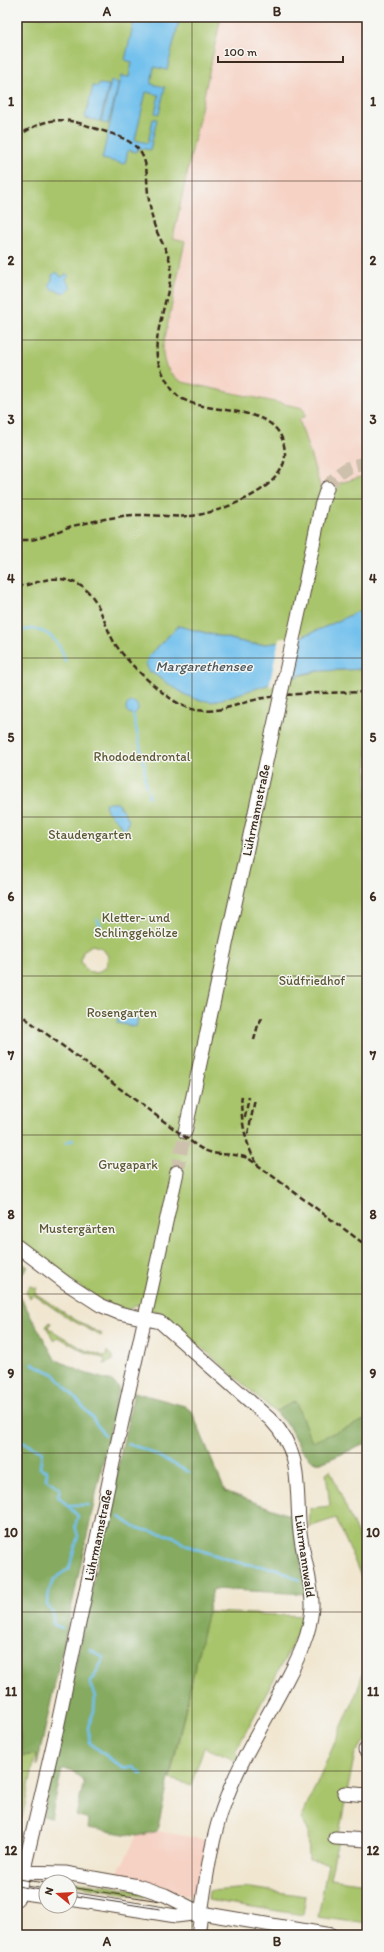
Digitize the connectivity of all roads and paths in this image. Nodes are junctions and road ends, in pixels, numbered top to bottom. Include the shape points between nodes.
1 (327, 488) tunnel mouth
2 (185, 1132) tunnel mouth
3 (177, 1172) tunnel mouth
4 (17, 1246) edge
5 (144, 1319) junction
6 (344, 1793) dead end
7 (367, 1795) edge
8 (335, 1838) dead end
9 (367, 1840) edge
10 (20, 1872) edge
11 (18, 1894) edge
12 (38, 1895) edge
13 (78, 1900) edge
14 (201, 1913) junction
15 (198, 1935) edge
16 (331, 1935) edge

1 - 2 street, Lührmannstraße, bridge
3 - 5 street, Lührmannstraße
4 - 5 street, Lührmannwald via 100,1305
5 - 10 street, Lührmannstraße via 57,1728
5 - 14 street, Lührmannwald via 160,1322 271,1420 289,1443 297,1476 300,1538 311,1591 312,1606 308,1633 296,1663 233,1781 222,1809 213,1842
6 - 7 street
8 - 9 street
10 - 11 street, Lührmannstraße
10 - 14 street via 65,1873 138,1886 165,1895
11 - 12 street
13 - 14 street via 176,1916
14 - 15 street, Lührmannwald
14 - 16 street

